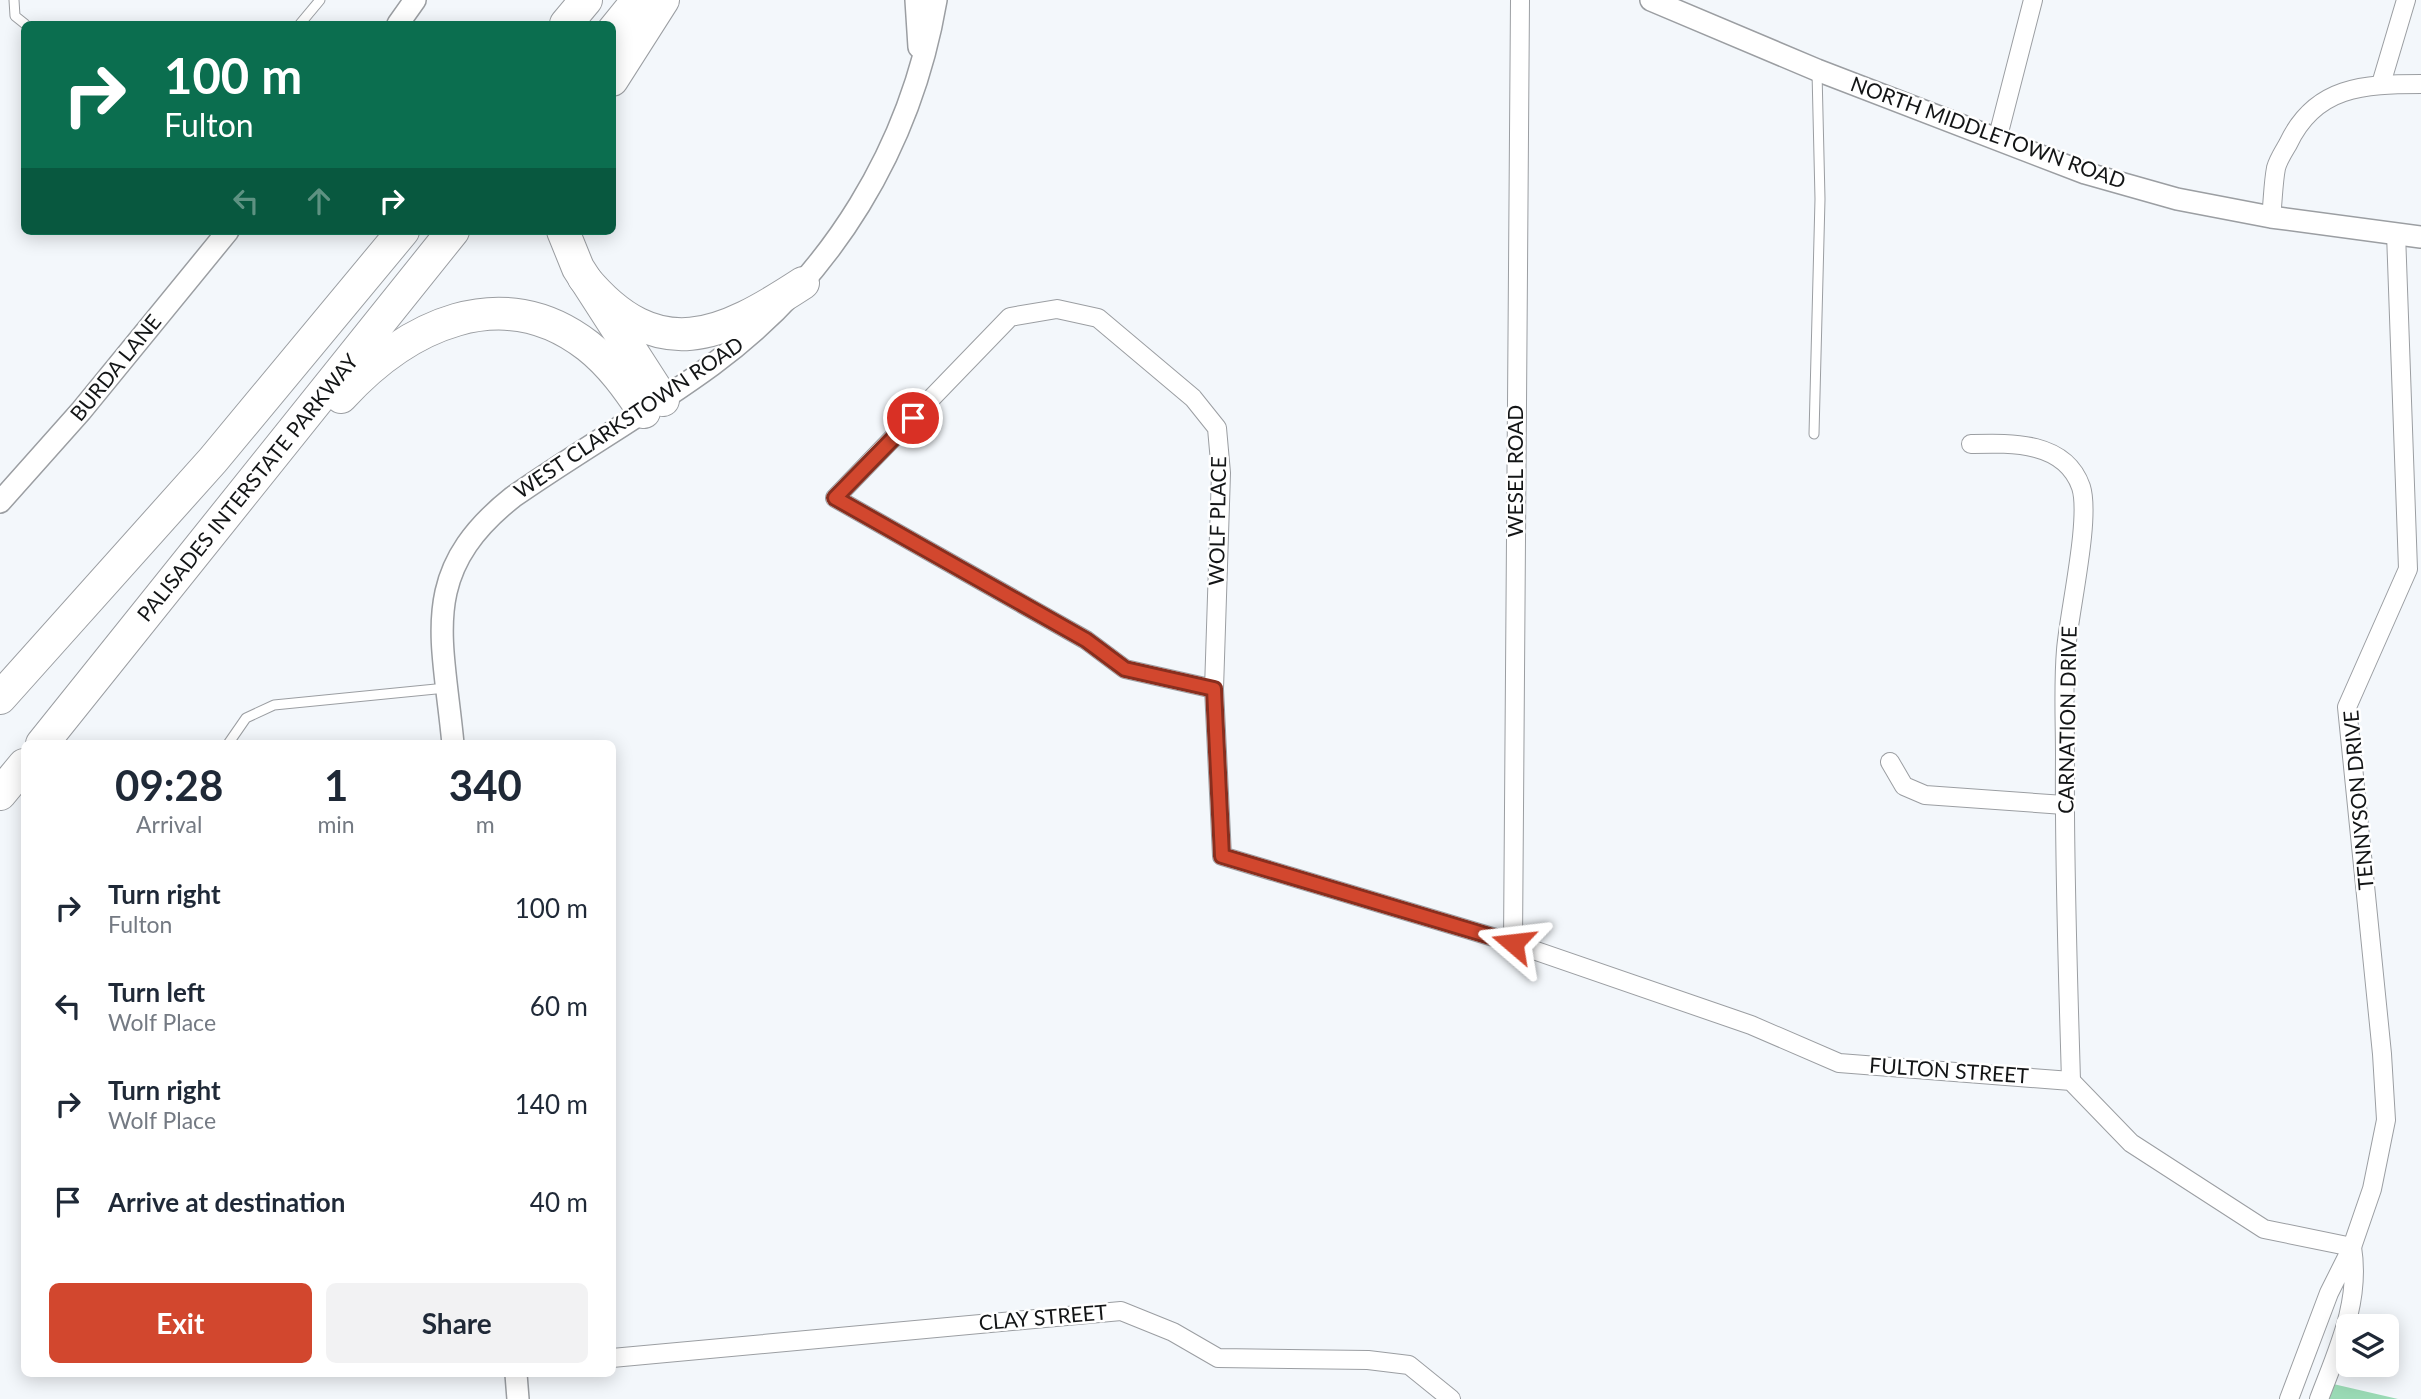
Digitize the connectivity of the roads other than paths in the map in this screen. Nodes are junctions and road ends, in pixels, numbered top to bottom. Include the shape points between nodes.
1 (15, 0) edge
2 (320, 0) edge
3 (415, 0) edge
4 (586, 0) edge
5 (638, 0) edge
6 (663, 0) edge
7 (916, 0) edge
8 (936, 0) edge
9 (1520, 0) edge
10 (1651, 0) edge
11 (2033, 0) edge
12 (2406, 0) edge
13 (21, 21) edge
14 (302, 21) edge
15 (400, 21) edge
16 (568, 21) edge
17 (616, 27) edge
18 (919, 69) junction
19 (1817, 70) junction
20 (616, 74) edge
21 (2381, 84) junction
22 (2421, 84) edge
23 (1997, 140) junction
24 (2271, 217) junction
25 (2396, 233) junction
26 (225, 235) edge
27 (400, 235) edge
28 (450, 235) edge
29 (565, 235) edge
30 (2421, 237) edge
31 (584, 278) junction
32 (803, 283) junction
33 (653, 406) junction
34 (1814, 434) dead end
35 (1971, 444) dead end
36 (0, 502) edge
37 (2415, 570) edge
38 (151, 609) junction
39 (448, 688) junction
40 (1214, 689) junction
41 (0, 698) edge
42 (45, 740) edge
43 (231, 740) edge
44 (453, 740) edge
45 (1890, 762) dead end
46 (21, 769) edge
47 (0, 794) edge
48 (2064, 805) junction
49 (1513, 943) junction
50 (2071, 1080) junction
51 (2352, 1247) junction
52 (616, 1358) edge
53 (516, 1377) edge
54 (518, 1399) edge
55 (1451, 1399) edge
56 (2289, 1399) edge
57 (2319, 1399) edge

1 - 13 lane via 15,16
2 - 14 lane
3 - 15 street
4 - 16 highway
5 - 17 highway
6 - 20 highway
7 - 18 street
8 - 18 street, WEST CLARKSTOWN ROAD
9 - 49 street, WESEL ROAD
10 - 19 street, NORTH MIDDLETOWN ROAD
11 - 23 street
12 - 21 street
18 - 32 street, WEST CLARKSTOWN ROAD via 886,158 861,205
19 - 23 street, NORTH MIDDLETOWN ROAD
19 - 34 lane via 1820,199
21 - 22 street
21 - 24 street via 2347,89 2316,105 2295,128 2277,166
23 - 24 street, NORTH MIDDLETOWN ROAD via 2085,173
24 - 25 street, NORTH MIDDLETOWN ROAD
25 - 30 street, NORTH MIDDLETOWN ROAD
25 - 37 street, TENNYSON DRIVE
26 - 36 street, BURDA LANE
27 - 41 highway, PALISADES INTERSTATE PARKWAY via 244,424
28 - 38 highway, PALISADES INTERSTATE PARKWAY
29 - 31 highway
31 - 32 highway via 627,316 682,335 734,324
31 - 33 highway
32 - 33 street, WEST CLARKSTOWN ROAD via 732,350
33 - 38 highway via 576,337 553,325 500,314 437,325 396,349 353,384
33 - 39 street, WEST CLARKSTOWN ROAD via 513,496 470,538 449,575 442,599
35 - 48 street, CARNATION DRIVE via 2042,448 2065,462 2081,487 2083,522 2066,652
37 - 51 street, TENNYSON DRIVE via 2347,707 2386,1120 2372,1189
38 - 42 highway, PALISADES INTERSTATE PARKWAY
39 - 43 lane via 274,705 246,718
39 - 44 street, WEST CLARKSTOWN ROAD
40 - 40 street, WOLF PLACE via 1221,473 1217,428 1193,398 1098,318 1057,309 1010,317 835,498 1086,640 1125,669
40 - 49 street, FULTON STREET via 1222,856
45 - 48 street via 1903,786 1925,795
46 - 47 highway
48 - 50 street, CARNATION DRIVE
49 - 50 street, FULTON STREET via 1751,1025 1839,1063
50 - 51 street via 2131,1143 2264,1229
51 - 56 street, TENNYSON DRIVE via 2329,1293
51 - 57 street, TENNYSON DRIVE via 2353,1303
52 - 55 street, CLAY STREET via 1121,1311 1173,1332 1218,1358 1409,1365
53 - 54 street

